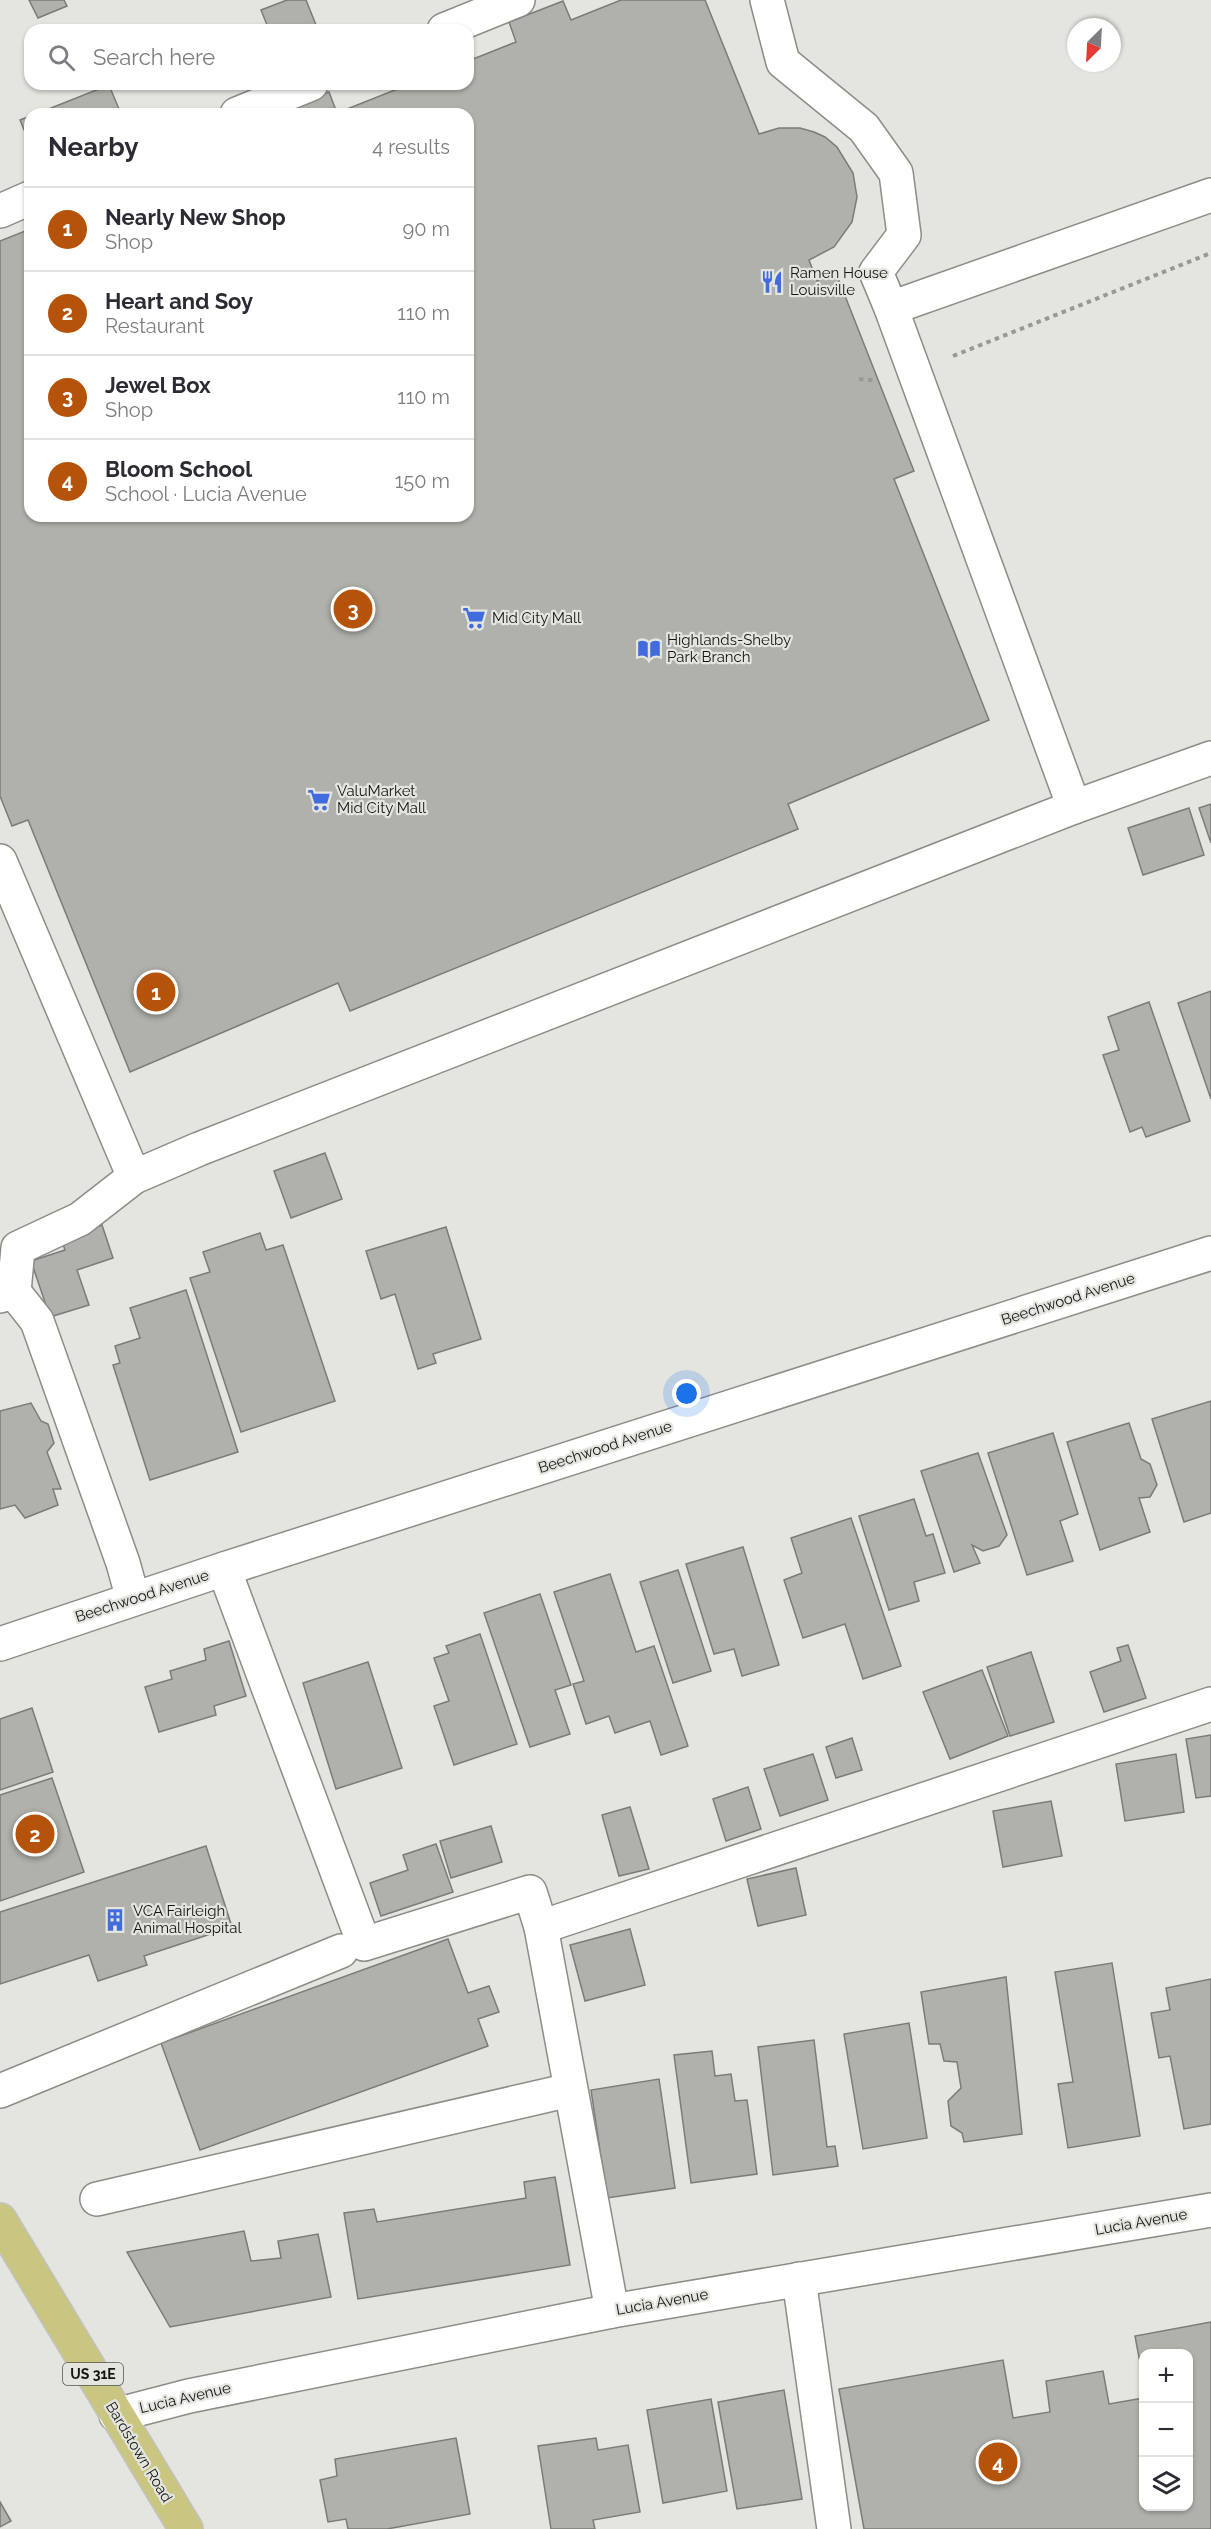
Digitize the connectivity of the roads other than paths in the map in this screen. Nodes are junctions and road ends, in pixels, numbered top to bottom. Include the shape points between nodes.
1 (518, 0) edge
2 (767, 0) edge
3 (459, 24) edge
4 (296, 90) edge
5 (252, 108) edge
6 (1211, 195) edge
7 (24, 200) edge
8 (0, 210) edge
9 (891, 308) junction
10 (1211, 758) edge
11 (1074, 807) junction
12 (0, 861) edge
13 (134, 1177) junction
14 (1211, 1254) edge
15 (7, 1294) edge
16 (224, 1569) junction
17 (133, 1599) junction
18 (0, 1644) edge
19 (1211, 1704) edge
20 (540, 1927) junction
21 (341, 1951) dead end
22 (0, 2091) edge
23 (570, 2091) junction
24 (97, 2199) dead end
25 (1211, 2210) edge
26 (0, 2220) edge
27 (799, 2279) junction
28 (612, 2311) junction
29 (116, 2415) junction
30 (186, 2529) edge
31 (834, 2529) edge

1 - 3 street
2 - 9 street via 783,62 864,128 896,173 904,235 876,272
4 - 5 street
6 - 9 street
7 - 8 street
9 - 11 street
10 - 11 street
11 - 13 street
12 - 13 street
13 - 15 street via 80,1219 18,1248
14 - 16 street, Beechwood Avenue
15 - 17 street via 37,1321
16 - 17 street, Beechwood Avenue
16 - 20 street via 364,1944 530,1892
17 - 18 street, Beechwood Avenue
19 - 20 street
20 - 23 street
21 - 22 street
23 - 24 street
23 - 28 street
25 - 27 street, Lucia Avenue
26 - 29 main road, Bardstown Road / US 31E
27 - 28 street, Lucia Avenue
27 - 31 street
28 - 29 street, Lucia Avenue via 178,2398
29 - 30 main road, Bardstown Road / US 31E

